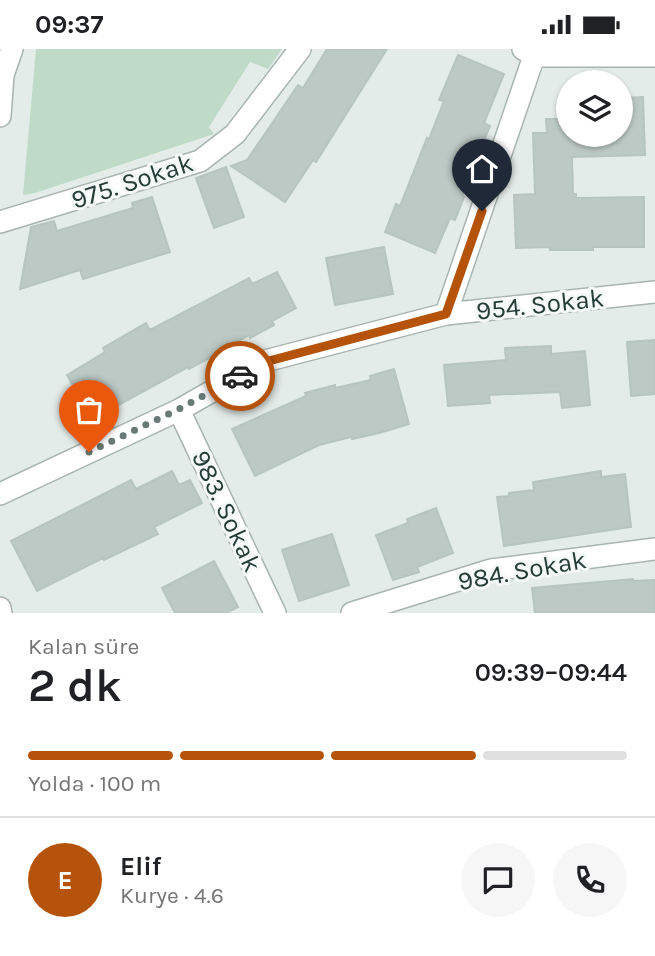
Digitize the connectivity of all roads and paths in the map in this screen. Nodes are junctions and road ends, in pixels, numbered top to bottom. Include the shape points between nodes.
1 (12, 49) edge
2 (300, 49) edge
3 (529, 52) edge
4 (655, 56) edge
5 (1, 74) edge
6 (0, 115) edge
7 (0, 222) edge
8 (655, 292) edge
9 (446, 314) junction
10 (179, 409) junction
11 (0, 494) edge
12 (655, 549) edge
13 (275, 613) edge
14 (352, 613) edge

1 - 5 street
2 - 7 street, 975. Sokak via 235,134 200,161
3 - 4 street
3 - 9 street
5 - 6 street
8 - 9 street, 954. Sokak
9 - 10 street, 954. Sokak via 265,362
10 - 11 street, 954. Sokak
10 - 13 street, 983. Sokak
12 - 14 street, 984. Sokak via 491,570

